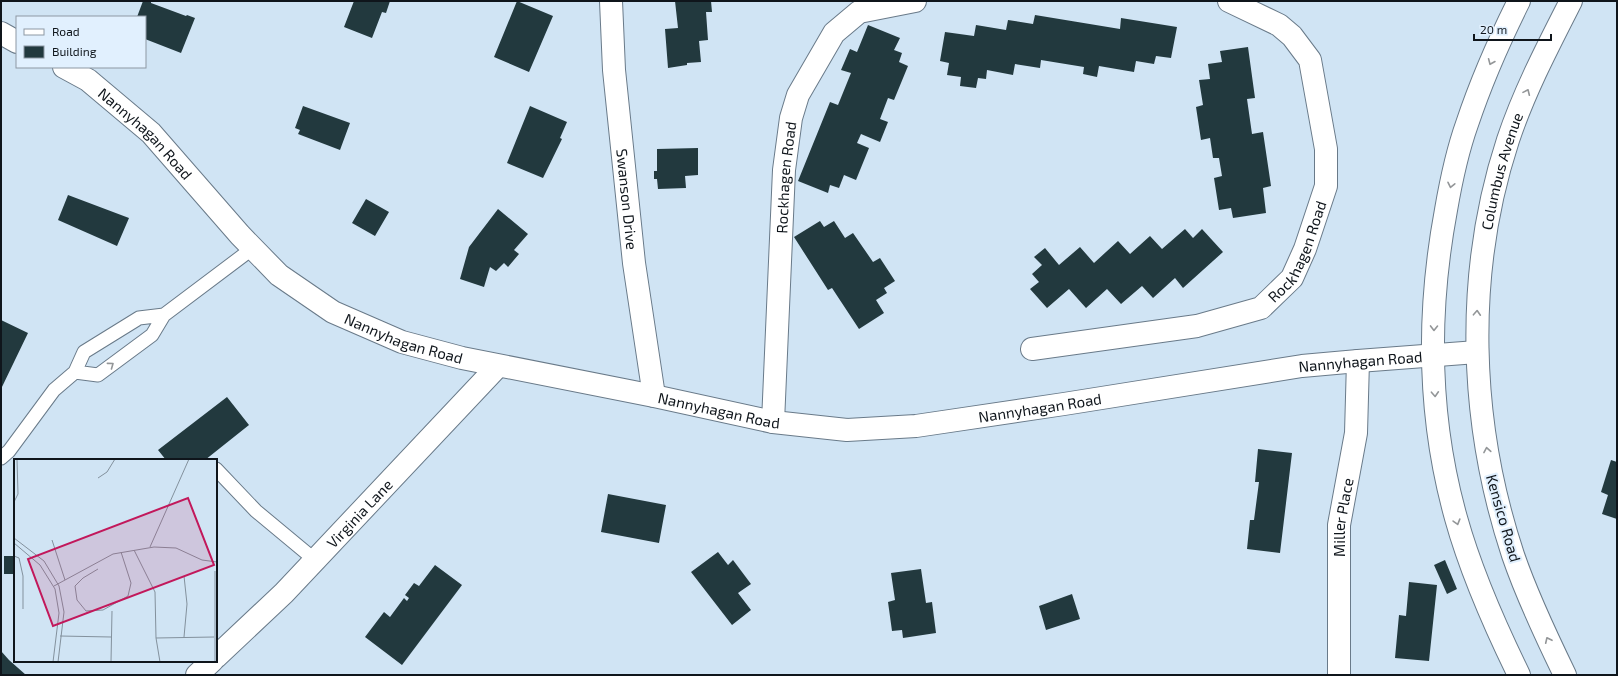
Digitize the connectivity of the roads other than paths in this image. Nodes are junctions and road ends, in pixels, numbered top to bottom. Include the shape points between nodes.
1 (611, 1) edge
2 (914, 1) edge
3 (1229, 1) edge
4 (1519, 1) edge
5 (1571, 1) edge
6 (1, 33) edge
7 (16, 41) edge
8 (66, 68) edge
9 (253, 248) junction
10 (164, 315) junction
11 (1032, 349) dead end
12 (1477, 352) junction
13 (1434, 355) junction
14 (1358, 361) junction
15 (498, 366) junction
16 (75, 372) junction
17 (654, 396) junction
18 (773, 422) junction
19 (1, 458) edge
20 (217, 470) edge
21 (315, 560) junction
22 (217, 656) edge
23 (211, 662) edge
24 (197, 675) edge
25 (1339, 675) edge
26 (1519, 675) edge
27 (1566, 675) edge

1 - 17 street, Swanson Drive via 614,70 634,263
2 - 18 street, Rockhagen Road via 859,12 834,33 798,95 791,118 784,170
3 - 11 street, Rockhagen Road via 1279,25 1292,36 1310,60 1326,149 1326,186 1305,249 1292,278 1261,308 1197,326
4 -> 13 street via 1479,90 1457,158 1442,230 1437,270
12 -> 5 street, Columbus Avenue via 1479,287 1485,233 1494,191 1508,140 1524,98
6 - 7 street
8 - 9 street, Nannyhagan Road via 88,80 151,133
9 - 10 lane
9 - 15 street, Nannyhagan Road via 279,275 333,312 402,342
10 - 16 lane via 139,318 84,352
16 -> 10 lane via 98,375 152,335
12 - 13 street, Nannyhagan Road
27 -> 12 street, Kensico Road via 1535,611 1505,527 1486,447
13 - 14 street, Nannyhagan Road
13 -> 26 street via 1435,402 1443,462 1456,517 1486,603
14 - 18 street, Nannyhagan Road via 1302,366 916,426 847,430
14 - 25 street, Miller Place via 1356,433 1339,525
15 - 17 street, Nannyhagan Road
15 - 21 street, Virginia Lane
16 - 19 lane via 54,390 9,451
17 - 18 street, Nannyhagan Road
20 - 21 lane via 256,511
21 - 22 street, Virginia Lane via 274,603
23 - 24 street

